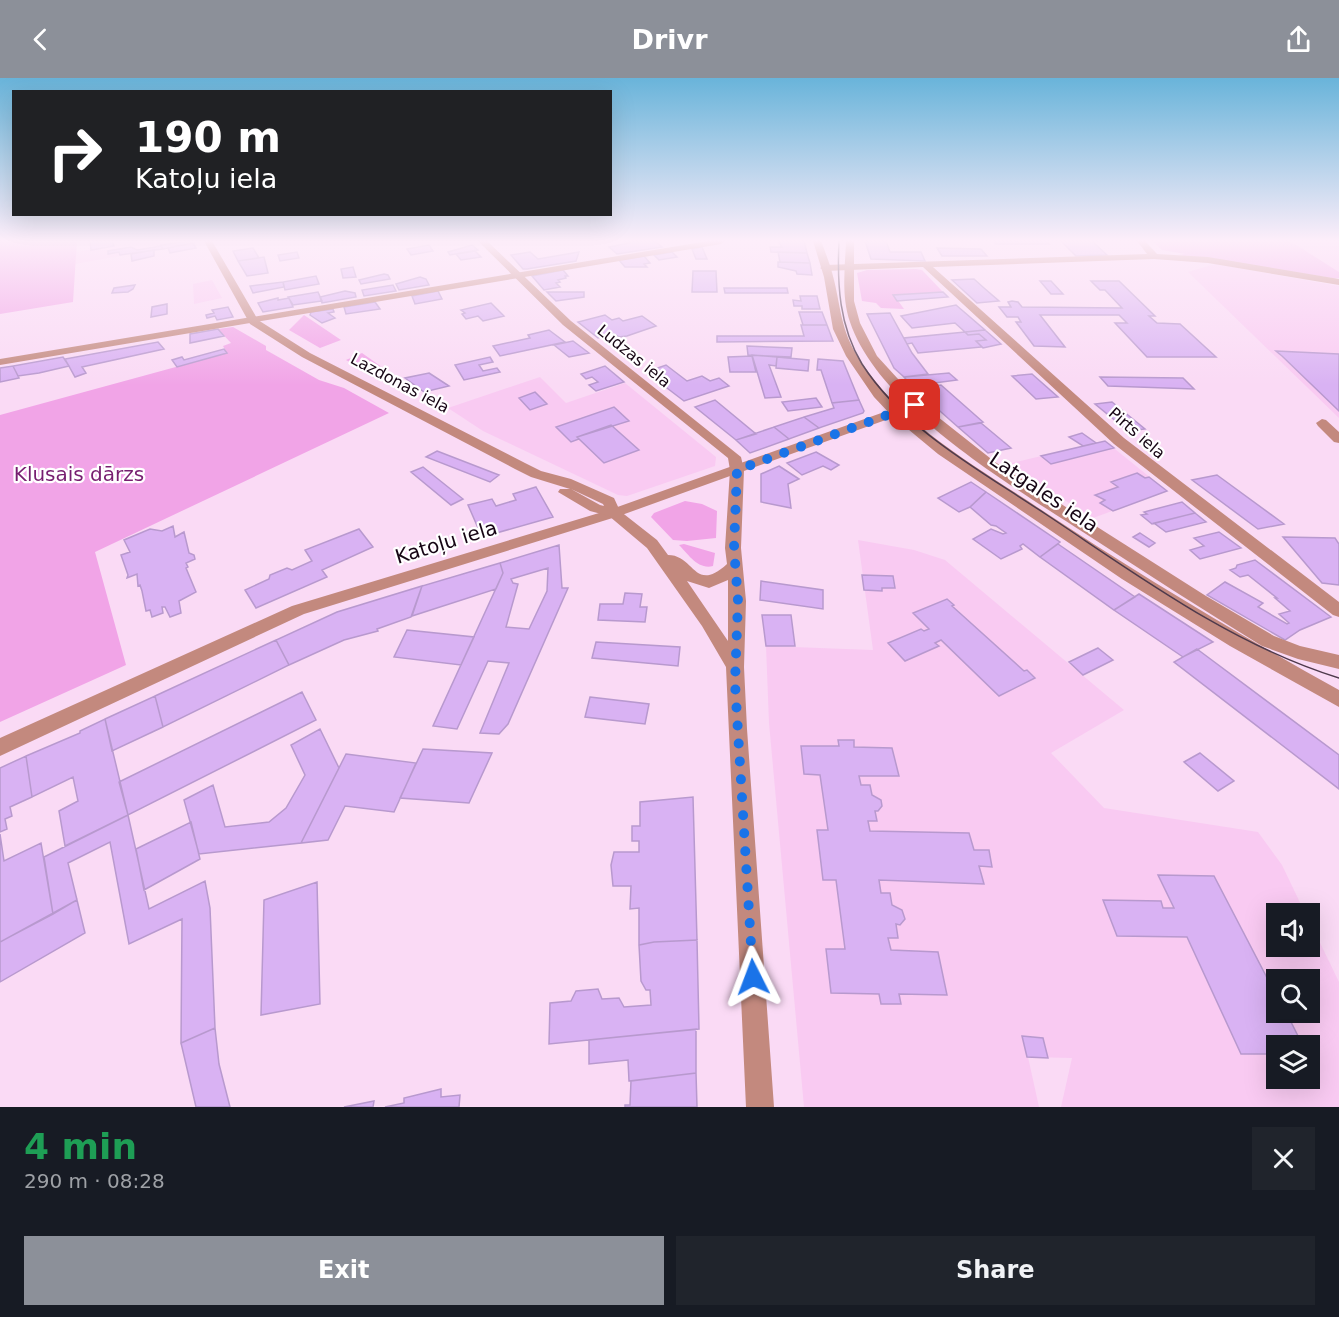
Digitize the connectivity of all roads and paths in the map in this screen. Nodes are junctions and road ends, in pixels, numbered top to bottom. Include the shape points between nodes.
1 (234, 289) edge
2 (429, 289) edge
3 (530, 289) edge
4 (831, 289) edge
5 (849, 289) edge
6 (952, 289) edge
7 (250, 318) junction
8 (0, 362) edge
9 (915, 405) junction
10 (895, 412) junction
11 (1322, 423) dead end
12 (1339, 439) edge
13 (737, 470) junction
14 (614, 513) junction
15 (652, 544) junction
16 (734, 566) junction
17 (1339, 611) edge
18 (1339, 662) edge
19 (735, 667) junction
20 (1339, 699) edge
21 (0, 747) edge
22 (760, 1107) edge

1 - 7 street
2 - 7 street
3 - 13 street, Ludzas iela via 725,449 734,457
4 - 10 street, Latgales iela via 838,329 852,356
5 - 9 street, Latgales iela via 855,323 872,357
6 - 17 street, Pirts iela via 1119,441
7 - 8 street
7 - 14 street, Lazdonas iela via 306,355 595,508
9 - 10 street, Katoļu iela
9 - 18 street, Latgales iela via 990,465 1268,641
10 - 13 street, Katoļu iela
10 - 20 street, Latgales iela via 943,451 1128,575
11 - 12 street
13 - 14 street, Katoļu iela
13 - 16 street
14 - 15 street
14 - 21 street, Katoļu iela via 298,610
15 - 16 street via 689,575 707,583 722,579
15 - 19 street
16 - 19 street via 738,601
19 - 22 street

